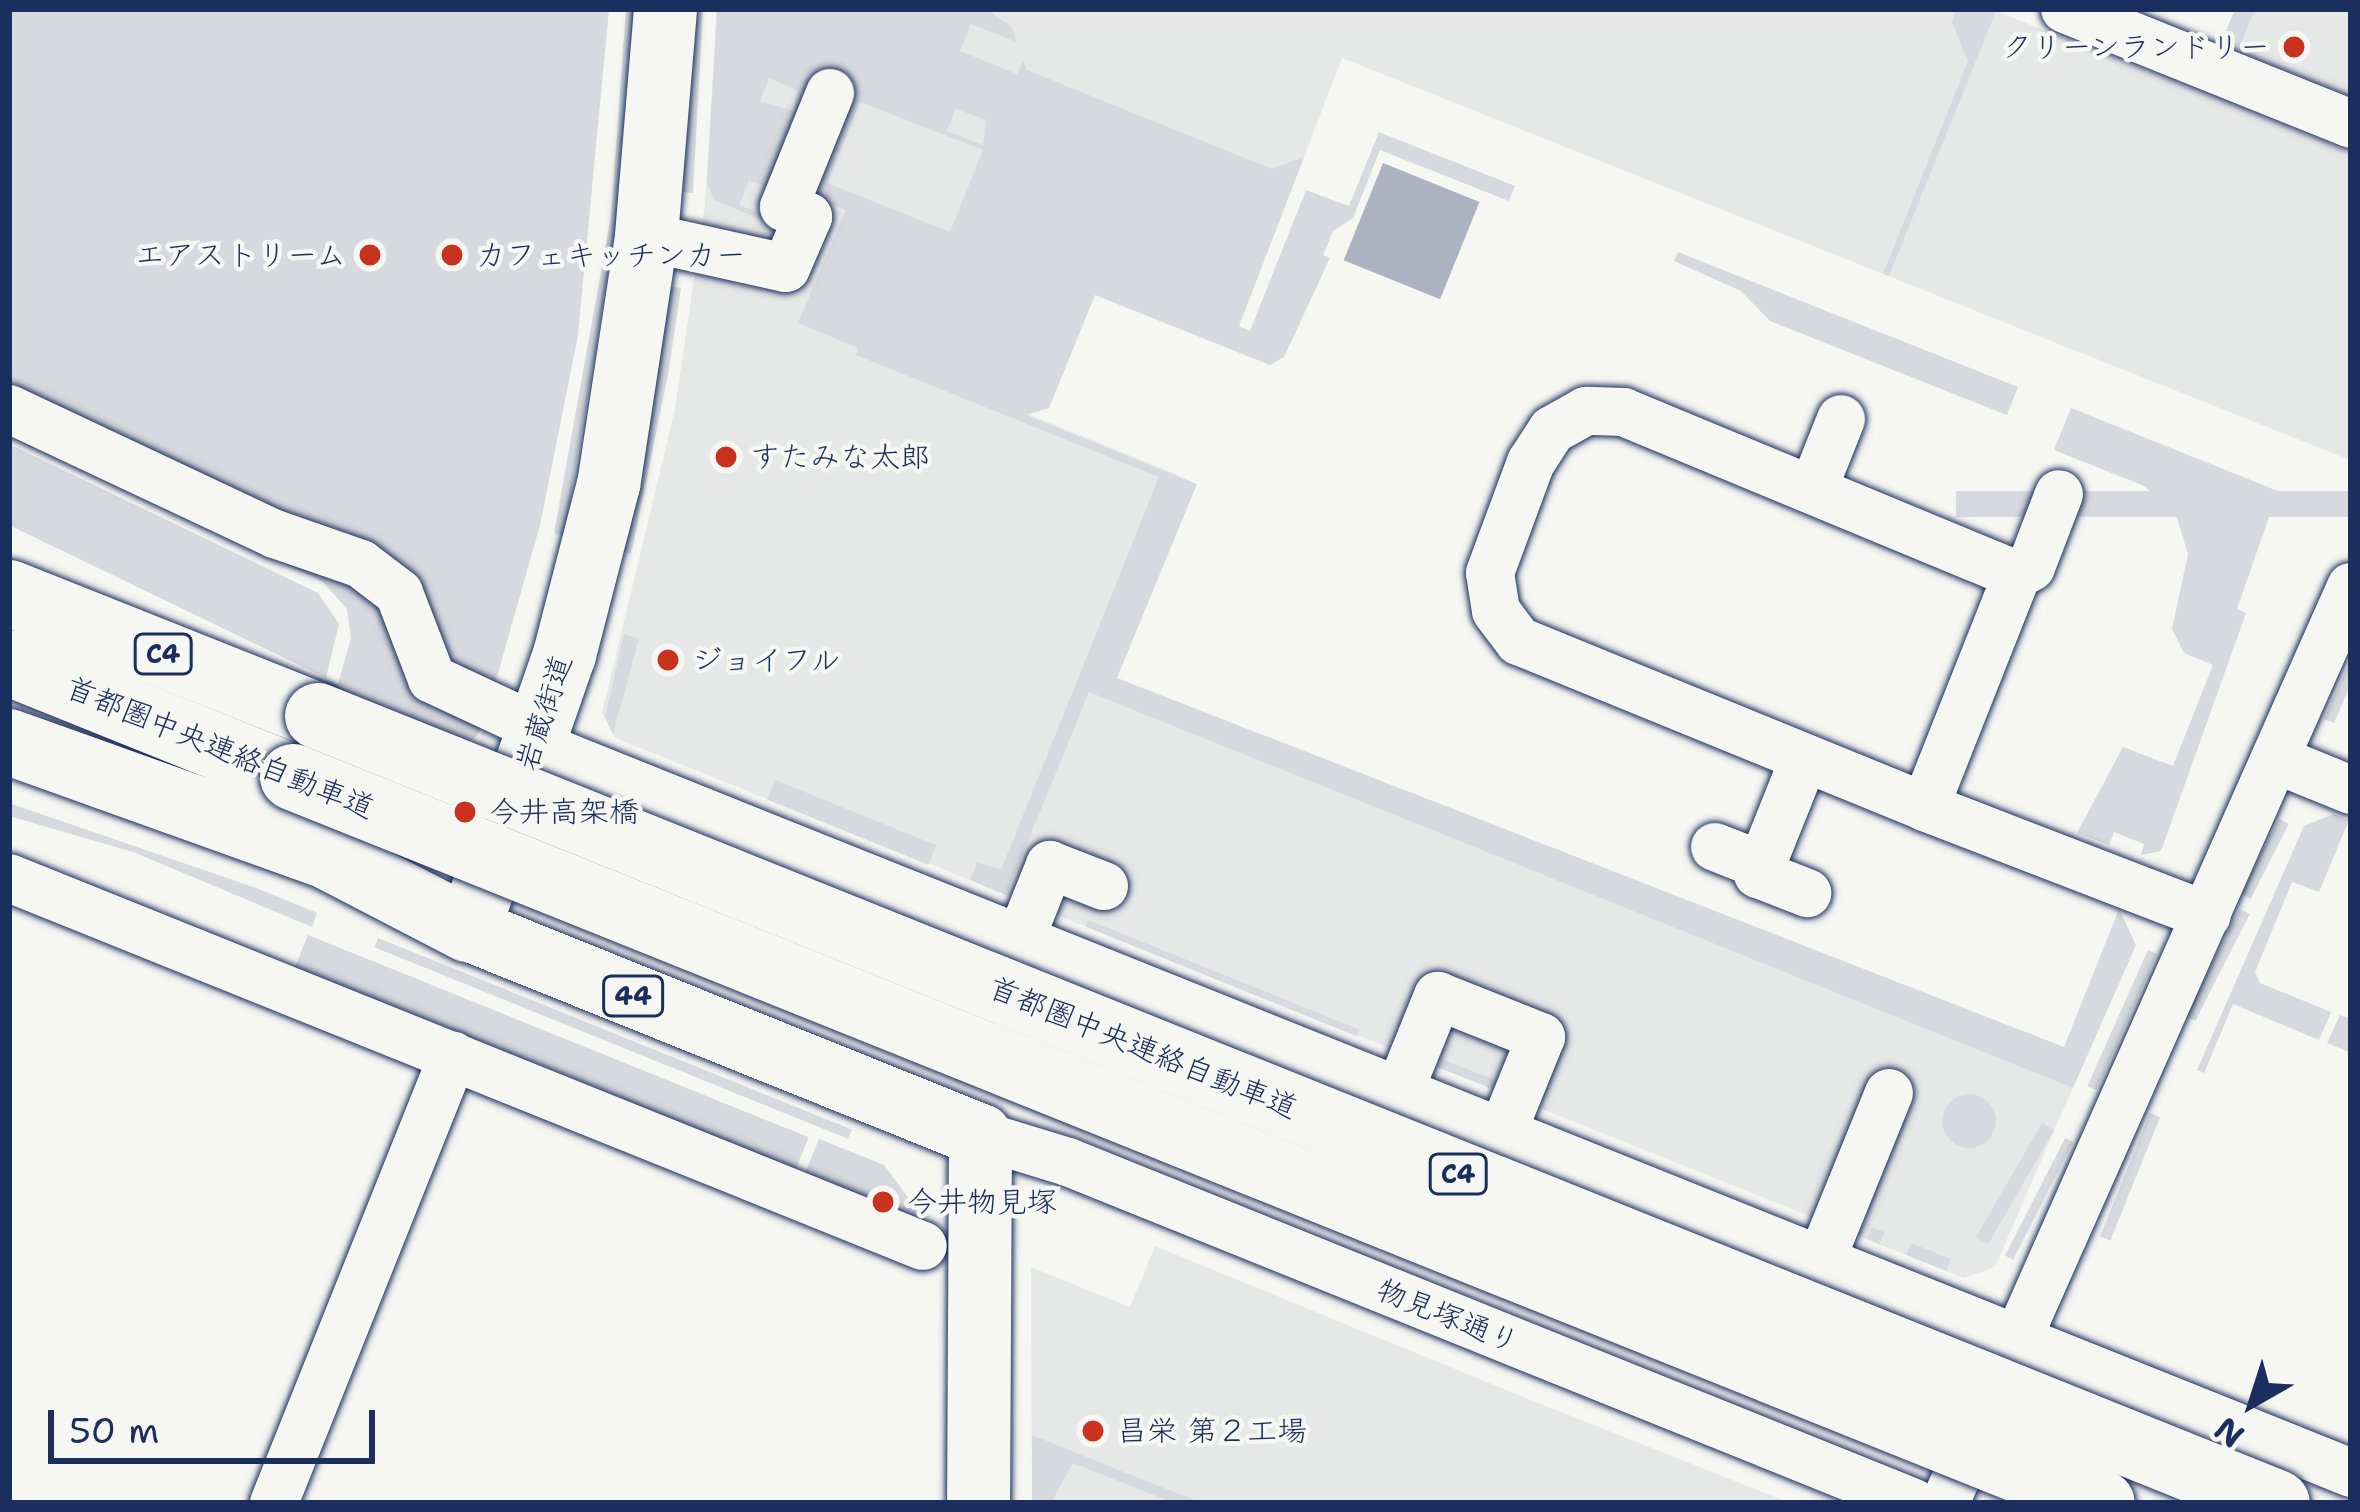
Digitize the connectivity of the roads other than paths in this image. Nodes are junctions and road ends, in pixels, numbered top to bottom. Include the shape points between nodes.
1 (665, 9) edge
2 (2066, 9) edge
3 (830, 93) dead end
4 (2351, 124) edge
5 (646, 237) junction
6 (9, 409) edge
7 (1841, 419) dead end
8 (1814, 487) junction
9 (2060, 494) dead end
10 (9, 552) edge
11 (2018, 575) junction
12 (2351, 587) edge
13 (9, 592) edge
14 (9, 663) edge
15 (298, 708) junction
16 (537, 736) junction
17 (9, 742) edge
18 (1804, 759) junction
19 (2275, 759) junction
20 (9, 782) edge
21 (2351, 790) edge
22 (1925, 807) junction
23 (1715, 847) dead end
24 (1761, 866) junction
25 (9, 878) edge
26 (1104, 886) dead end
27 (1807, 893) dead end
28 (2206, 916) junction
29 (469, 929) junction
30 (1020, 940) junction
31 (453, 1056) junction
32 (1399, 1092) junction
33 (1888, 1093) dead end
34 (1502, 1133) junction
35 (980, 1136) junction
36 (923, 1246) dead end
37 (1822, 1258) junction
38 (2017, 1341) junction
39 (2351, 1473) edge
40 (274, 1503) edge
41 (978, 1503) edge
42 (1914, 1503) edge
43 (1945, 1503) edge
44 (2102, 1503) edge
45 (2277, 1503) edge

1 - 5 main road, 岩蔵街道
2 - 4 street
3 - 5 street via 784,207 808,217 786,268
5 - 16 main road, 岩蔵街道 via 608,484
6 - 16 street via 275,534 362,564 399,593 432,679
7 - 8 street
8 - 11 street via 1840,505
8 - 18 street via 1624,412 1586,411 1537,449 1490,586 1503,622 1530,648
9 - 11 street via 2031,567
10 - 15 highway
11 - 22 street
12 - 19 street
13 - 15 highway, 首都圏中央連絡自動車道 / C4
14 - 44 highway, 首都圏中央連絡自動車道 / C4, bridge
15 - 45 highway, 首都圏中央連絡自動車道 / C4, bridge
16 - 29 main road, 岩蔵街道
16 - 30 street
17 - 29 highway via 327,856
18 - 22 street
18 - 24 street
19 - 21 street
19 - 28 street
20 - 29 highway via 156,829 358,910
22 - 28 street
23 - 24 street
24 - 27 street via 1758,874
25 - 31 street
26 - 30 street via 1050,866
28 - 38 street
29 - 35 main road, 44
30 - 32 street
31 - 36 street
31 - 40 street
32 - 34 street
32 - 34 street via 1438,997 1540,1037
33 - 37 street
34 - 37 street
35 - 41 main road
35 - 42 street, 物見塚通り via 1068,1162
37 - 38 street
38 - 39 street
38 - 43 street

